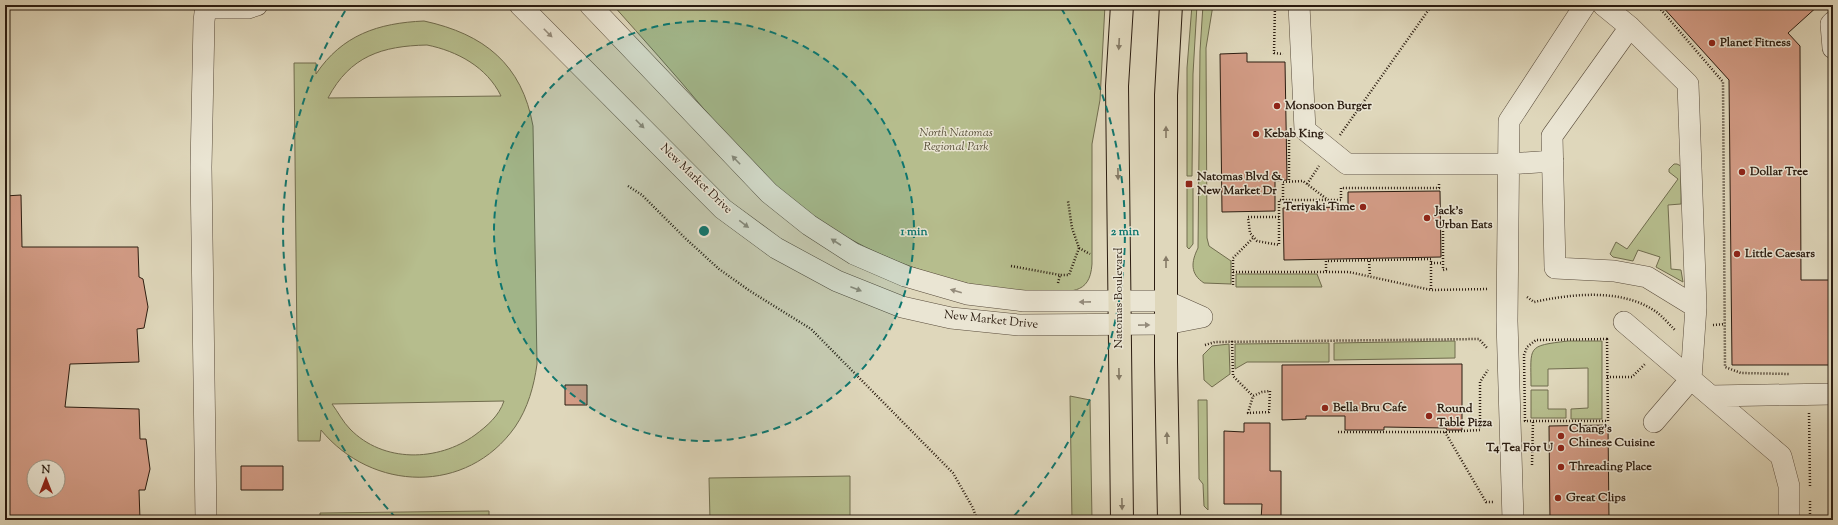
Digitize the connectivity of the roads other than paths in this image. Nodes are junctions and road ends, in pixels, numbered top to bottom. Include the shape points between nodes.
1 (257, 5) edge
2 (520, 5) edge
3 (590, 5) edge
4 (1122, 5) edge
5 (1171, 5) edge
6 (1299, 5) edge
7 (1585, 5) edge
8 (1603, 5) edge
9 (206, 6) edge
10 (1833, 22) edge
11 (1630, 27) junction
12 (1833, 48) edge
13 (1552, 161) junction
14 (1510, 164) junction
15 (1119, 301) junction
16 (1166, 301) junction
17 (1696, 307) junction
18 (1624, 322) dead end
19 (1166, 324) junction
20 (1119, 325) junction
21 (1691, 379) junction
22 (1833, 394) edge
23 (1711, 396) junction
24 (1654, 422) dead end
25 (206, 520) edge
26 (1122, 520) edge
27 (1169, 520) edge
28 (1513, 520) edge
29 (1789, 520) edge

1 - 9 street via 248,8
2 -> 20 street, New Market Drive via 723,209 776,248 837,281 902,307 951,318 1019,325
15 -> 3 street, New Market Drive via 1024,301 967,294 905,276 854,254 809,225 769,193
4 -> 15 main road, Natomas Boulevard via 1117,86
16 -> 5 main road via 1166,95
6 - 14 street via 1306,130 1347,164
7 - 14 street via 1509,121
8 - 11 street
9 - 25 street via 201,167
10 - 12 street
11 - 13 street via 1552,136
11 - 17 street via 1688,84
13 - 14 street
13 - 17 street via 1555,268 1614,271 1647,277
14 - 28 street via 1507,289 1517,369
15 - 16 street, New Market Drive
15 - 20 main road, Natomas Boulevard
16 - 19 main road
16 - 19 street, New Market Drive via 1202,317
17 - 21 street
18 - 21 street
20 -> 19 street, New Market Drive
27 -> 19 main road
20 -> 26 main road, Natomas Boulevard
21 - 23 street
21 - 24 street
22 - 23 street
23 - 29 street via 1781,456 1789,486

